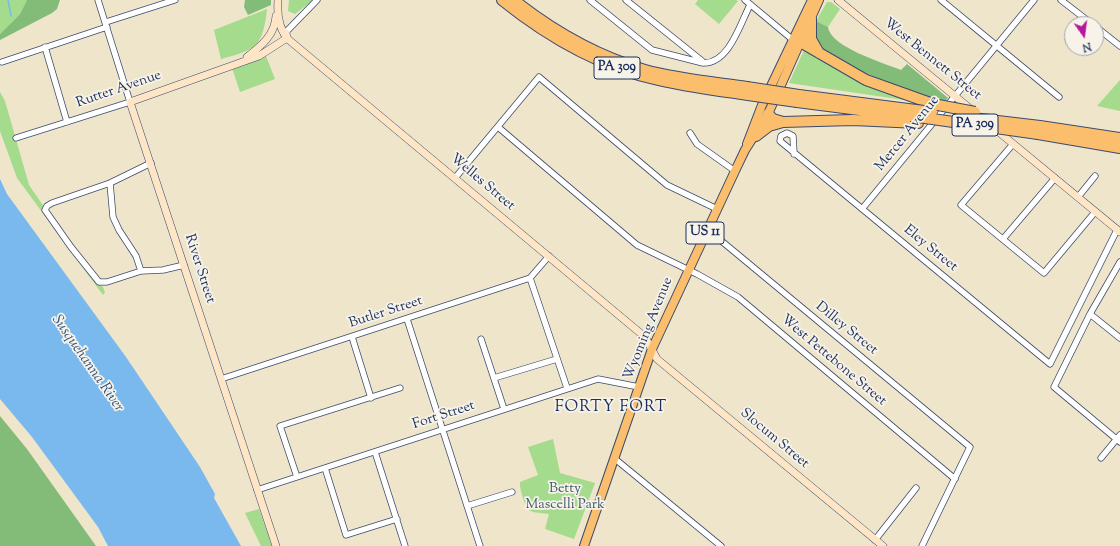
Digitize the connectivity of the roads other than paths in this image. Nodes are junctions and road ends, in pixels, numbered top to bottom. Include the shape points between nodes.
1 (98, 0) edge
2 (175, 0) edge
3 (317, 0) edge
4 (502, 0) edge
5 (514, 0) edge
6 (590, 0) edge
7 (626, 0) edge
8 (745, 0) edge
9 (812, 0) edge
10 (820, 0) edge
11 (838, 0) edge
12 (941, 0) edge
13 (1034, 0) edge
14 (1061, 0) edge
15 (279, 1) edge
16 (750, 5) junction
17 (1082, 16) edge
18 (811, 19) junction
19 (106, 24) junction
20 (1104, 33) edge
21 (287, 36) junction
22 (797, 41) junction
23 (682, 45) junction
24 (996, 46) junction
25 (1120, 46) edge
26 (45, 47) junction
27 (821, 54) junction
28 (674, 56) junction
29 (247, 57) junction
30 (2, 62) dead end
31 (703, 63) junction
32 (230, 66) junction
33 (748, 92) junction
34 (955, 96) junction
35 (1059, 97) dead end
36 (130, 102) junction
37 (765, 110) junction
38 (915, 116) junction
39 (67, 122) junction
40 (783, 122) junction
41 (498, 128) junction
42 (1039, 130) junction
43 (690, 133) dead end
44 (756, 136) junction
45 (16, 138) dead end
46 (1120, 138) edge
47 (1013, 144) junction
48 (1120, 148) edge
49 (745, 150) junction
50 (794, 154) dead end
51 (151, 163) junction
52 (735, 171) junction
53 (1095, 176) dead end
54 (455, 178) junction
55 (1055, 178) junction
56 (110, 183) junction
57 (1078, 197) junction
58 (717, 209) junction
59 (862, 209) junction
60 (1095, 212) junction
61 (707, 229) junction
62 (1119, 231) edge
63 (1003, 239) junction
64 (549, 256) junction
65 (1120, 262) edge
66 (184, 264) junction
67 (688, 270) junction
68 (141, 271) junction
69 (530, 278) junction
70 (1090, 314) junction
71 (407, 319) junction
72 (352, 337) junction
73 (1120, 338) edge
74 (481, 339) dead end
75 (652, 349) junction
76 (557, 359) junction
77 (494, 378) junction
78 (221, 379) junction
79 (639, 387) junction
80 (400, 388) dead end
81 (567, 388) junction
82 (371, 398) junction
83 (504, 409) junction
84 (443, 430) junction
85 (1119, 439) edge
86 (375, 452) junction
87 (614, 458) junction
88 (1101, 458) dead end
89 (324, 468) junction
90 (297, 477) junction
91 (956, 479) junction
92 (916, 488) dead end
93 (257, 490) junction
94 (512, 492) dead end
95 (467, 506) junction
96 (396, 519) junction
97 (875, 540) junction
98 (276, 546) edge
99 (405, 546) edge
100 (480, 546) edge
101 (584, 546) edge
102 (721, 546) edge
103 (883, 546) edge
104 (922, 546) edge

1 - 19 street, River Street
2 - 19 street
3 - 21 street, Rutter Avenue
4 - 33 highway, PA 309 via 540,29 610,66 657,80
5 - 33 highway, PA 309 via 556,31 615,59 670,75
6 - 28 street via 652,50
7 - 23 street
8 - 16 street
9 - 22 main road, Wyoming Avenue / US 11
10 - 18 main road, Wyoming Avenue / US 11
11 - 34 street, West Bennett Street
12 - 24 street
13 - 24 street, Mercer Avenue
14 - 17 street
15 - 21 street via 279,21
15 - 29 street via 276,22 270,35 261,47
16 - 22 street
16 - 31 street via 721,58 712,63
18 - 22 main road, Wyoming Avenue / US 11
18 - 27 highway via 812,39
19 - 26 street
19 - 36 street, River Street
20 - 25 street
21 - 29 street, Rutter Avenue
21 - 32 street, Rutter Avenue via 258,56
21 - 54 street, Welles Street via 325,71
22 - 27 highway
22 - 37 main road, Wyoming Avenue / US 11
23 - 28 street
23 - 31 street
24 - 34 street, Mercer Avenue
24 - 35 street
26 - 30 street
26 - 39 street
27 - 42 highway, bridge via 866,80 934,104
28 - 31 street
29 - 32 street, Rutter Avenue
32 - 36 street, Rutter Avenue
33 - 38 highway, PA 309, bridge
34 - 47 street, West Bennett Street
34 - 59 street, Mercer Avenue
36 - 39 street, Rutter Avenue
36 - 51 street, River Street
37 - 40 highway via 773,119
37 - 44 main road, Wyoming Avenue / US 11
37 - 49 main road, Wyoming Avenue / US 11 via 750,133
38 - 40 highway
38 - 42 highway, PA 309, bridge
39 - 45 street, Rutter Avenue
40 - 44 highway via 769,126
41 - 54 street
41 - 58 street via 539,77 664,183
41 - 67 street, West Pettebone Street via 637,245
42 - 46 highway, PA 309
42 - 48 highway, PA 309
43 - 52 street via 697,144
44 - 49 main road, Wyoming Avenue / US 11
47 - 55 street, West Bennett Street
47 - 63 street via 960,205
49 - 52 main road, Wyoming Avenue / US 11
50 - 59 street, Eley Street
51 - 56 street
51 - 66 street, River Street
52 - 58 main road, Wyoming Avenue / US 11
53 - 57 street
54 - 64 street, Welles Street
55 - 57 street, West Bennett Street
55 - 63 street
56 - 68 street via 113,218 136,256
56 - 68 street via 52,203 45,210 99,282 107,282
57 - 60 street, West Bennett Street
58 - 61 main road, Wyoming Avenue / US 11
59 - 62 street, Eley Street via 1050,364
60 - 62 street, West Bennett Street
60 - 63 street via 1044,272
61 - 67 main road, Wyoming Avenue / US 11
61 - 91 street, Dilley Street via 970,447
64 - 69 street
64 - 75 street, Welles Street via 645,336
65 - 70 street
66 - 68 street via 163,270
66 - 78 street, River Street
67 - 75 main road, Wyoming Avenue / US 11
67 - 91 street, West Pettebone Street via 738,297
69 - 71 street, Butler Street
69 - 76 street
70 - 73 street
70 - 85 street via 1054,387
71 - 72 street, Butler Street
71 - 84 street
72 - 78 street, Butler Street
72 - 82 street
74 - 77 street
75 - 79 main road, Wyoming Avenue / US 11
75 - 97 street, Slocum Street via 657,359
76 - 77 street
76 - 81 street
77 - 83 street
78 - 93 street, River Street
79 - 81 street, Fort Street via 598,379
79 - 87 main road, Wyoming Avenue / US 11
80 - 82 street
81 - 83 street, Fort Street
82 - 90 street via 280,426
83 - 84 street, Fort Street
84 - 86 street, Fort Street
84 - 95 street
85 - 88 street
86 - 89 street, Fort Street
86 - 96 street
87 - 101 main road, Wyoming Avenue / US 11
87 - 102 street
89 - 90 street, Fort Street
89 - 96 street via 346,535
90 - 93 street, Fort Street
91 - 104 street
92 - 97 street
93 - 98 street, River Street
94 - 95 street
95 - 100 street
96 - 99 street
97 - 103 street, Slocum Street

